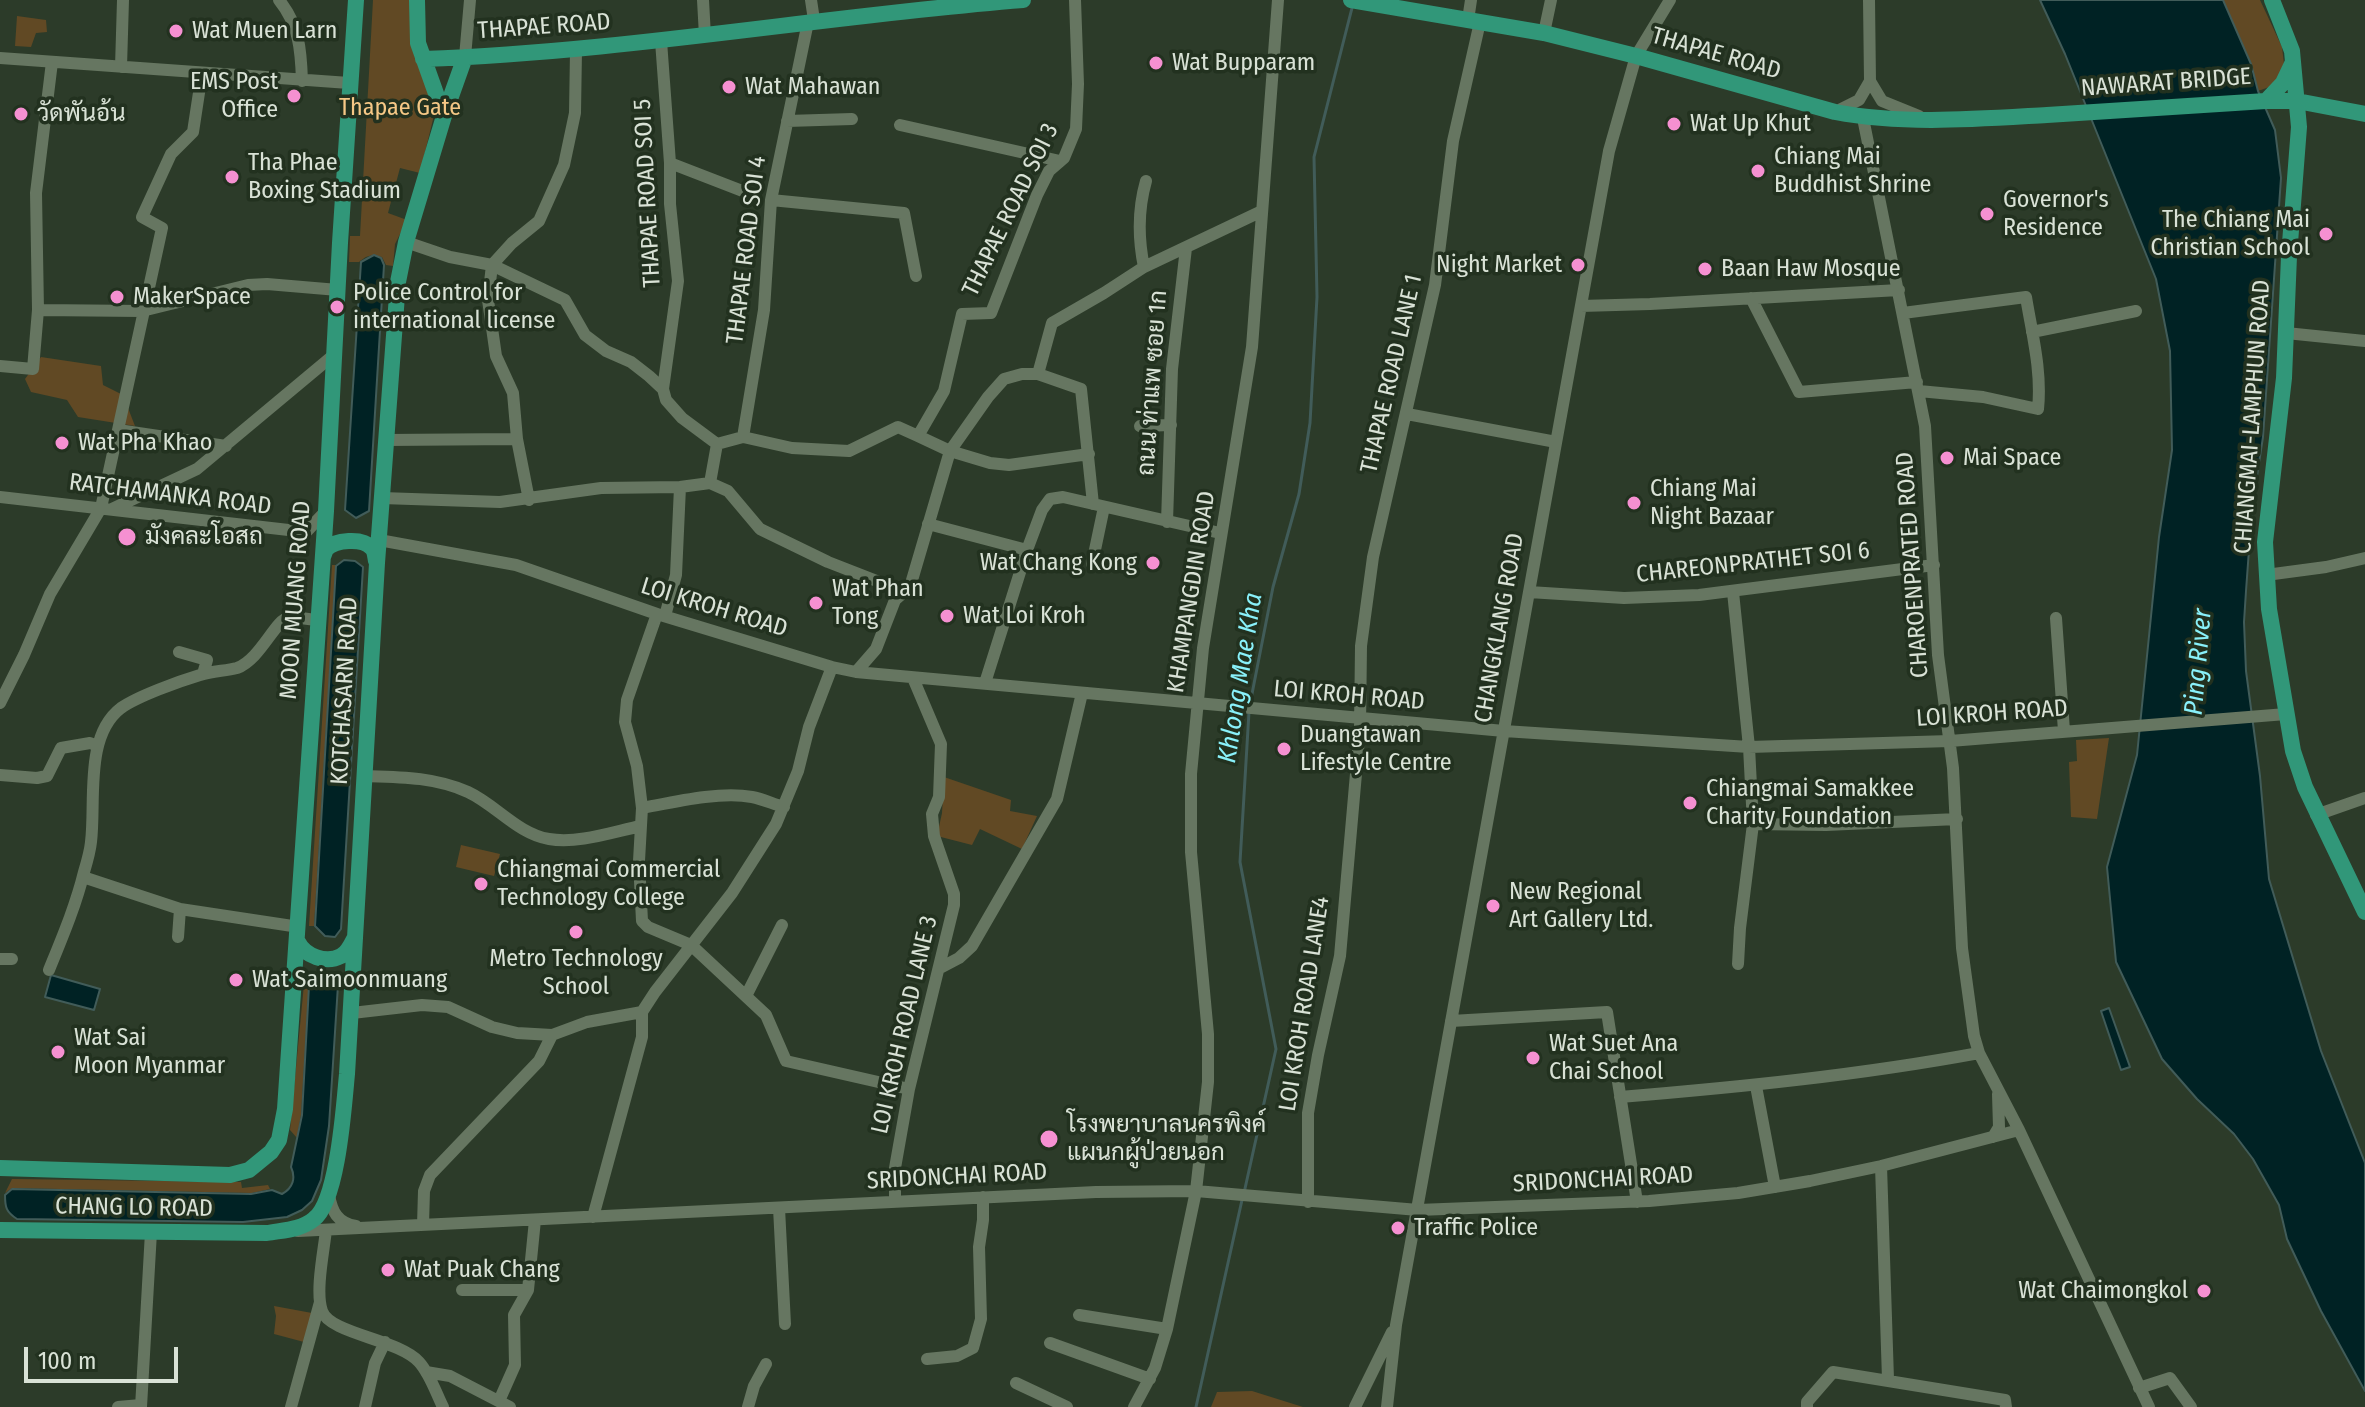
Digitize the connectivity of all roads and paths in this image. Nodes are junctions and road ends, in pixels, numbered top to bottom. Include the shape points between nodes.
1 (123, 0) edge
2 (279, 0) edge
3 (356, 0) edge
4 (417, 0) edge
5 (470, 0) edge
6 (703, 0) edge
7 (811, 0) edge
8 (1023, 0) edge
9 (1075, 0) edge
10 (1278, 0) edge
11 (1471, 0) edge
12 (1551, 0) edge
13 (1670, 0) edge
14 (1869, 0) edge
15 (2272, 0) edge
16 (1355, 1) edge
17 (811, 21) junction
18 (1474, 21) junction
19 (1544, 33) junction
20 (705, 36) junction
21 (661, 41) junction
22 (576, 51) junction
23 (2292, 51) junction
24 (1636, 56) junction
25 (465, 57) junction
26 (0, 58) edge
27 (423, 59) junction
28 (52, 62) junction
29 (121, 67) junction
30 (202, 73) junction
31 (302, 81) junction
32 (1870, 81) junction
33 (349, 83) junction
34 (2266, 101) junction
35 (2297, 101) junction
36 (1835, 112) junction
37 (2070, 113) joint
38 (2365, 114) edge
39 (444, 116) junction
40 (1863, 118) junction
41 (1926, 118) junction
42 (852, 119) dead end
43 (787, 121) junction
44 (900, 125) dead end
45 (1060, 161) junction
46 (670, 163) junction
47 (1146, 181) dead end
48 (745, 192) dead end
49 (771, 200) junction
50 (1262, 211) junction
51 (406, 242) junction
52 (1186, 248) junction
53 (492, 265) junction
54 (1144, 267) junction
55 (916, 276) dead end
56 (338, 290) junction
57 (1899, 290) junction
58 (1751, 298) junction
59 (1581, 306) junction
60 (38, 310) junction
61 (142, 311) junction
62 (2136, 311) dead end
63 (1903, 313) junction
64 (2032, 332) junction
65 (2286, 333) junction
66 (2365, 341) edge
67 (336, 353) junction
68 (0, 366) edge
69 (1038, 374) junction
70 (1918, 387) junction
71 (663, 389) junction
72 (1407, 414) junction
73 (1171, 425) junction
74 (1140, 426) dead end
75 (118, 430) junction
76 (918, 436) junction
77 (743, 437) junction
78 (517, 439) junction
79 (386, 440) junction
80 (1556, 442) junction
81 (717, 444) junction
82 (226, 446) junction
83 (950, 451) junction
84 (1089, 454) junction
85 (710, 483) junction
86 (680, 487) junction
87 (0, 497) edge
88 (382, 498) junction
89 (529, 500) junction
90 (1098, 506) junction
91 (107, 509) junction
92 (326, 511) junction
93 (1167, 522) junction
94 (928, 524) junction
95 (379, 532) junction
96 (1220, 533) junction
97 (1027, 550) junction
98 (323, 558) junction
99 (2365, 558) edge
100 (377, 563) junction
101 (1092, 564) dead end
102 (1934, 565) junction
103 (2266, 575) junction
104 (905, 592) junction
105 (1529, 592) junction
106 (1733, 592) junction
107 (661, 615) junction
108 (2056, 618) dead end
109 (318, 620) junction
110 (876, 649) junction
111 (179, 652) dead end
112 (832, 667) junction
113 (856, 672) junction
114 (203, 674) junction
115 (880, 675) junction
116 (913, 678) junction
117 (985, 683) junction
118 (1082, 693) junction
119 (0, 703) edge
120 (1197, 704) junction
121 (2280, 715) junction
122 (1361, 719) junction
123 (1504, 731) junction
124 (2064, 731) junction
125 (1950, 741) junction
126 (98, 746) junction
127 (1749, 747) junction
128 (0, 775) edge
129 (364, 776) junction
130 (2365, 798) edge
131 (784, 807) junction
132 (642, 808) junction
133 (2316, 815) junction
134 (1957, 819) junction
135 (1753, 824) junction
136 (641, 826) junction
137 (83, 877) junction
138 (180, 909) junction
139 (2365, 912) edge
140 (782, 925) dead end
141 (299, 934) junction
142 (178, 937) dead end
143 (355, 938) junction
144 (691, 945) junction
145 (1738, 964) dead end
146 (940, 968) junction
147 (49, 970) dead end
148 (295, 978) junction
149 (354, 979) junction
150 (746, 996) junction
151 (642, 1012) junction
152 (352, 1013) junction
153 (1451, 1021) junction
154 (552, 1035) junction
155 (1979, 1053) junction
156 (1756, 1086) junction
157 (909, 1089) junction
158 (1998, 1090) junction
159 (1620, 1097) junction
160 (2019, 1130) junction
161 (1993, 1137) junction
162 (1881, 1166) junction
163 (3, 1172) edge
164 (1775, 1187) junction
165 (1196, 1191) junction
166 (329, 1193) junction
167 (983, 1197) junction
168 (895, 1202) junction
169 (1308, 1202) junction
170 (1637, 1202) junction
171 (779, 1208) junction
172 (1418, 1210) junction
173 (593, 1217) junction
174 (0, 1219) edge
175 (535, 1220) junction
176 (423, 1225) junction
177 (367, 1227) junction
178 (7, 1230) edge
179 (326, 1230) junction
180 (151, 1232) junction
181 (267, 1233) junction
182 (462, 1290) dead end
183 (528, 1290) junction
184 (320, 1302) junction
185 (1079, 1315) dead end
186 (785, 1324) dead end
187 (1396, 1325) junction
188 (1167, 1329) junction
189 (385, 1342) junction
190 (1050, 1343) dead end
191 (927, 1359) dead end
192 (766, 1364) dead end
193 (426, 1372) junction
194 (1150, 1379) junction
195 (1888, 1379) junction
196 (1016, 1383) dead end
197 (2139, 1388) junction
198 (504, 1404) edge
199 (141, 1406) edge
200 (118, 1407) edge
201 (291, 1407) edge
202 (365, 1407) edge
203 (443, 1407) edge
204 (748, 1407) edge
205 (1067, 1407) edge
206 (1134, 1407) edge
207 (1355, 1407) edge
208 (1387, 1407) edge
209 (1807, 1407) edge
210 (2006, 1407) edge
211 (2149, 1407) edge
212 (2191, 1407) edge

1 - 29 street
2 - 31 street via 295,25
3 - 33 main road, MOON MUANG ROAD
4 - 27 main road
5 - 25 street
6 - 20 street
7 - 17 street
8 - 17 main road, THAPAE ROAD
9 - 45 street, THAPAE ROAD SOI 3 via 1078,113
10 - 50 street, KHAMPANGDIN ROAD
11 - 18 street, THAPAE ROAD LANE 1
12 - 19 street
13 - 24 street, CHANGKLANG ROAD
14 - 32 street
15 - 23 main road, CHIANGMAI-LAMPHUN ROAD
16 - 18 main road, THAPAE ROAD
17 - 20 main road, THAPAE ROAD
17 - 43 street, THAPAE ROAD SOI 4
18 - 19 main road, THAPAE ROAD
18 - 72 street, THAPAE ROAD LANE 1 via 1435,285
19 - 24 main road, THAPAE ROAD
20 - 21 main road, THAPAE ROAD
21 - 22 main road, THAPAE ROAD
21 - 46 street, THAPAE ROAD SOI 5
22 - 25 main road, THAPAE ROAD
22 - 53 street via 575,113 564,165 539,221
23 - 34 main road via 2289,74
23 - 35 main road, CHIANGMAI-LAMPHUN ROAD
24 - 36 main road, THAPAE ROAD
24 - 59 street, CHANGKLANG ROAD via 1609,151
25 - 27 main road
25 - 39 main road, THAPAE ROAD
26 - 28 street
27 - 39 main road
28 - 29 street
28 - 60 street via 36,193
29 - 30 street
30 - 31 street
30 - 61 street via 193,132 171,154 142,217 162,228
31 - 33 street
32 - 36 street via 1859,100
32 - 41 street via 1889,105
33 - 56 main road, MOON MUANG ROAD
34 - 35 main road, NAWARAT BRIDGE
34 - 37 main road, NAWARAT BRIDGE
35 - 38 main road, NAWARAT BRIDGE
35 - 65 main road, CHIANGMAI-LAMPHUN ROAD
36 - 40 main road, THAPAE ROAD
37 - 41 main road, THAPAE ROAD
39 - 51 main road, KOTCHASARN ROAD
40 - 41 main road, THAPAE ROAD
40 - 57 street, CHAROENPRATED ROAD
42 - 43 street
43 - 49 street, THAPAE ROAD SOI 4
44 - 45 street
45 - 76 street, THAPAE ROAD SOI 3 via 1037,195 991,313 962,314 944,391
46 - 48 street
46 - 71 street, THAPAE ROAD SOI 5 via 678,281
47 - 54 street via 1140,201
49 - 55 street via 904,213
49 - 77 street, THAPAE ROAD SOI 4 via 764,310
50 - 52 street
50 - 96 street, KHAMPANGDIN ROAD via 1252,347
51 - 53 street
51 - 79 main road, KOTCHASARN ROAD
52 - 54 street
52 - 73 street, ถนน ท่าแพ ซอย 1ก
53 - 71 street via 565,300 585,335
53 - 78 street via 492,336 513,393
54 - 69 street via 1052,323
56 - 61 street via 248,285
56 - 67 main road, MOON MUANG ROAD
57 - 58 street
57 - 63 street, CHAROENPRATED ROAD
58 - 59 street
58 - 70 street via 1799,392
59 - 80 street, CHANGKLANG ROAD
60 - 61 street
60 - 68 street via 33,369
61 - 75 street
62 - 64 street
63 - 64 street via 2026,297
63 - 70 street, CHAROENPRATED ROAD
64 - 70 street via 2038,409
65 - 66 street
65 - 103 main road, CHIANGMAI-LAMPHUN ROAD
67 - 82 street
67 - 92 main road, MOON MUANG ROAD
69 - 83 street via 1004,379
69 - 84 street via 1081,389
70 - 102 street, CHAROENPRATED ROAD
71 - 81 street via 682,418
72 - 80 street
72 - 122 street, THAPAE ROAD LANE 1 via 1373,557 1361,646
73 - 74 street
73 - 93 street, ถนน ท่าแพ ซอย 1ก
75 - 82 street
75 - 91 street
76 - 77 street via 898,427 849,451 792,448
76 - 83 street
77 - 81 street
78 - 79 street
78 - 89 street
79 - 88 main road, KOTCHASARN ROAD
80 - 105 street, CHANGKLANG ROAD
81 - 85 street
82 - 91 street via 179,480
83 - 84 street via 1009,465
83 - 94 street
84 - 90 street
85 - 86 street
85 - 104 street via 728,491 760,529
86 - 89 street via 601,488
86 - 107 street via 676,575
87 - 91 street, RATCHAMANKA ROAD
88 - 89 street
88 - 95 main road, KOTCHASARN ROAD
90 - 93 street
90 - 97 street via 1050,499
90 - 101 street
91 - 92 street, RATCHAMANKA ROAD via 306,532
91 - 119 street via 50,594
92 - 95 main road via 330,526 340,532
92 - 98 main road, MOON MUANG ROAD
93 - 96 street
94 - 97 street
94 - 104 street
95 - 100 main road, KOTCHASARN ROAD
95 - 107 street, LOI KROH ROAD via 516,565
96 - 120 street, KHAMPANGDIN ROAD
97 - 117 street
98 - 100 main road via 337,541 365,543
98 - 109 main road, MOON MUANG ROAD
99 - 103 street
100 - 129 main road, KOTCHASARN ROAD
102 - 106 street, CHAREONPRATHET SOI 6
102 - 125 street, CHAROENPRATED ROAD via 1938,655
103 - 121 main road, CHIANGMAI-LAMPHUN ROAD
104 - 110 street via 895,600
105 - 106 street, CHAREONPRATHET SOI 6 via 1624,598
105 - 123 street, CHANGKLANG ROAD
106 - 127 street
107 - 112 street, LOI KROH ROAD
107 - 132 street via 627,700 625,722
108 - 124 street
109 - 114 street via 287,617 250,661
109 - 141 main road, MOON MUANG ROAD
110 - 113 street
110 - 115 street
111 - 114 street via 207,660
112 - 113 street, LOI KROH ROAD
112 - 131 street
113 - 115 street, LOI KROH ROAD
114 - 126 street via 122,708
115 - 116 street, LOI KROH ROAD
116 - 117 street, LOI KROH ROAD
116 - 146 street, LOI KROH ROAD LANE 3 via 941,744 939,797 932,814 954,894
117 - 118 street, LOI KROH ROAD
118 - 120 street, LOI KROH ROAD
118 - 146 street via 1057,799 972,946
120 - 122 street, LOI KROH ROAD
120 - 165 street, KHAMPANGDIN ROAD via 1191,852 1208,1082
121 - 124 street, LOI KROH ROAD
121 - 133 main road, CHIANGMAI-LAMPHUN ROAD
122 - 123 street, LOI KROH ROAD
122 - 169 street, LOI KROH ROAD LANE4 via 1340,956 1308,1113
123 - 127 street, LOI KROH ROAD
123 - 153 street, CHANGKLANG ROAD
124 - 125 street, LOI KROH ROAD
125 - 127 street, LOI KROH ROAD
125 - 134 street, CHAROENPRATED ROAD
126 - 128 street via 61,748 47,776
126 - 137 street via 92,840
127 - 135 street
129 - 136 street via 413,776 448,785 545,839 566,841
129 - 143 main road, KOTCHASARN ROAD
130 - 133 street
131 - 132 street via 734,796
131 - 144 street via 732,893
132 - 136 street
133 - 139 main road, CHIANGMAI-LAMPHUN ROAD
134 - 135 street
134 - 155 street, CHAROENPRATED ROAD via 1963,963
135 - 145 street
136 - 144 street via 642,921
137 - 138 street
137 - 147 street
138 - 141 street
138 - 142 street
140 - 150 street
141 - 143 main road via 306,953 313,956 336,957 347,952
141 - 148 main road, MOON MUANG ROAD
143 - 149 main road, KOTCHASARN ROAD
144 - 150 street
144 - 151 street
146 - 157 street, LOI KROH ROAD LANE 3
148 - 149 main road via 309,965 325,963 343,968
148 - 163 main road, MOON MUANG ROAD via 279,1140 257,1165 230,1175
149 - 152 main road, KOTCHASARN ROAD
150 - 157 street via 766,1015 786,1061
151 - 154 street
151 - 173 street via 642,1037
152 - 154 street via 448,1007 492,1027
152 - 166 main road, KOTCHASARN ROAD
153 - 159 street via 1607,1012
153 - 172 street, CHANGKLANG ROAD
154 - 176 street via 539,1061 430,1175
155 - 156 street
155 - 158 street, CHAROENPRATED ROAD
156 - 159 street
156 - 164 street
157 - 168 street, LOI KROH ROAD LANE 3 via 895,1168
158 - 160 street, CHAROENPRATED ROAD
158 - 161 street via 1999,1127
159 - 170 street
160 - 161 street, SRIDONCHAI ROAD
160 - 197 street, CHAROENPRATED ROAD
161 - 162 street, SRIDONCHAI ROAD
162 - 164 street, SRIDONCHAI ROAD
162 - 195 street
164 - 170 street, SRIDONCHAI ROAD
165 - 167 street, SRIDONCHAI ROAD
165 - 169 street, SRIDONCHAI ROAD
165 - 188 street, KHAMPANGDIN ROAD
166 - 177 street via 340,1220
166 - 181 main road, KOTCHASARN ROAD via 314,1220
167 - 168 street, SRIDONCHAI ROAD
167 - 191 street via 981,1319 973,1348 957,1356
168 - 171 street, SRIDONCHAI ROAD
169 - 172 street, SRIDONCHAI ROAD
170 - 172 street, SRIDONCHAI ROAD
171 - 173 street, SRIDONCHAI ROAD
171 - 186 street
172 - 187 street, CHANGKLANG ROAD
173 - 175 street, SRIDONCHAI ROAD
174 - 178 main road
175 - 176 street, SRIDONCHAI ROAD
175 - 183 street
176 - 177 street, SRIDONCHAI ROAD
177 - 179 street, SRIDONCHAI ROAD
178 - 180 main road, CHANG LO ROAD
179 - 181 street, SRIDONCHAI ROAD
179 - 184 street
180 - 181 main road, CHANG LO ROAD
180 - 199 street
182 - 183 street
183 - 198 street via 514,1315 515,1365
184 - 189 street via 329,1322
184 - 201 street
185 - 188 street
187 - 207 street
187 - 208 street
188 - 194 street, KHAMPANGDIN ROAD
189 - 193 street via 412,1356
189 - 202 street
190 - 194 street
192 - 204 street
193 - 198 street via 450,1376
193 - 203 street
194 - 206 street, KHAMPANGDIN ROAD
195 - 209 street via 1833,1372
195 - 210 street via 2005,1400
196 - 205 street
197 - 211 street, CHAROENPRATED ROAD
197 - 212 street via 2170,1378
199 - 200 street

